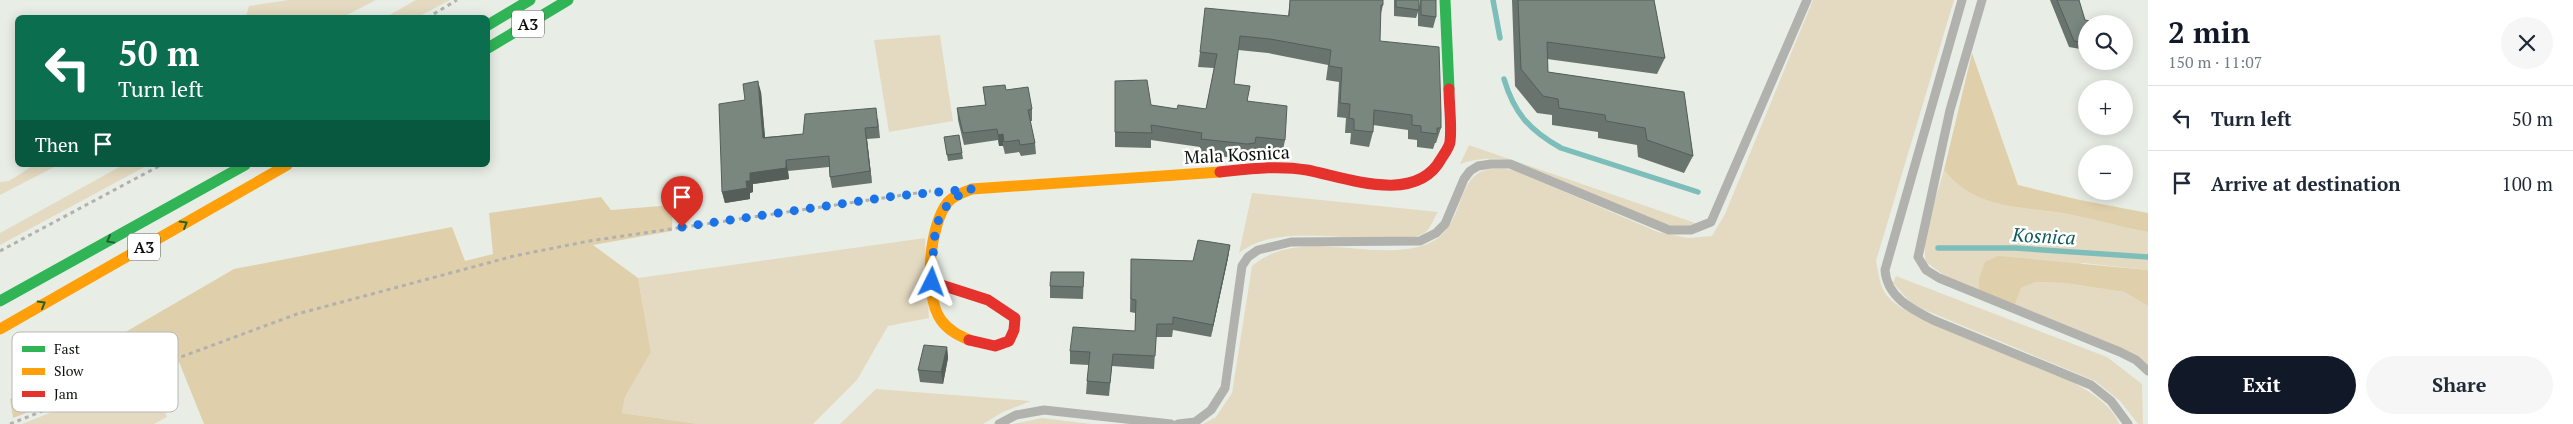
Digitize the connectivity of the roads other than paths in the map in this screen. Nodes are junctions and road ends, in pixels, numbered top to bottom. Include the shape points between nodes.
1 (530, 0) edge
2 (568, 0) edge
3 (1445, 0) edge
4 (1807, 0) edge
5 (1962, 0) edge
6 (1982, 0) edge
7 (490, 24) edge
8 (490, 47) edge
9 (240, 167) edge
10 (284, 167) edge
11 (932, 282) junction
12 (0, 301) edge
13 (0, 329) edge
14 (2148, 371) edge
15 (999, 424) edge
16 (1171, 424) edge
17 (1178, 424) edge
18 (2128, 424) edge

1 - 7 main road, A3
2 - 8 main road, A3
3 - 11 main road, Mala Kosnica via 1450,144 1436,169 1426,177 1385,186 1306,170 1272,167 1143,179 972,189 948,201 939,218 934,240
4 - 17 lane via 1711,222 1700,229 1685,232 1669,230 1510,164 1478,165 1466,174 1444,224 1432,236 1416,244 1291,242 1258,250 1248,257 1242,266 1226,388 1211,410 1195,422
5 - 18 lane via 1885,270 1886,282 1908,307 1925,316 2091,385 2111,402
6 - 14 lane via 1950,110 1918,257 1920,264 1942,280 2120,352
9 -> 12 main road, A3
13 -> 10 main road, A3
11 - 11 main road, Mala Kosnica via 939,318 956,334 996,346 1009,340 1015,318 1007,309
15 - 16 lane via 1016,415 1044,410

